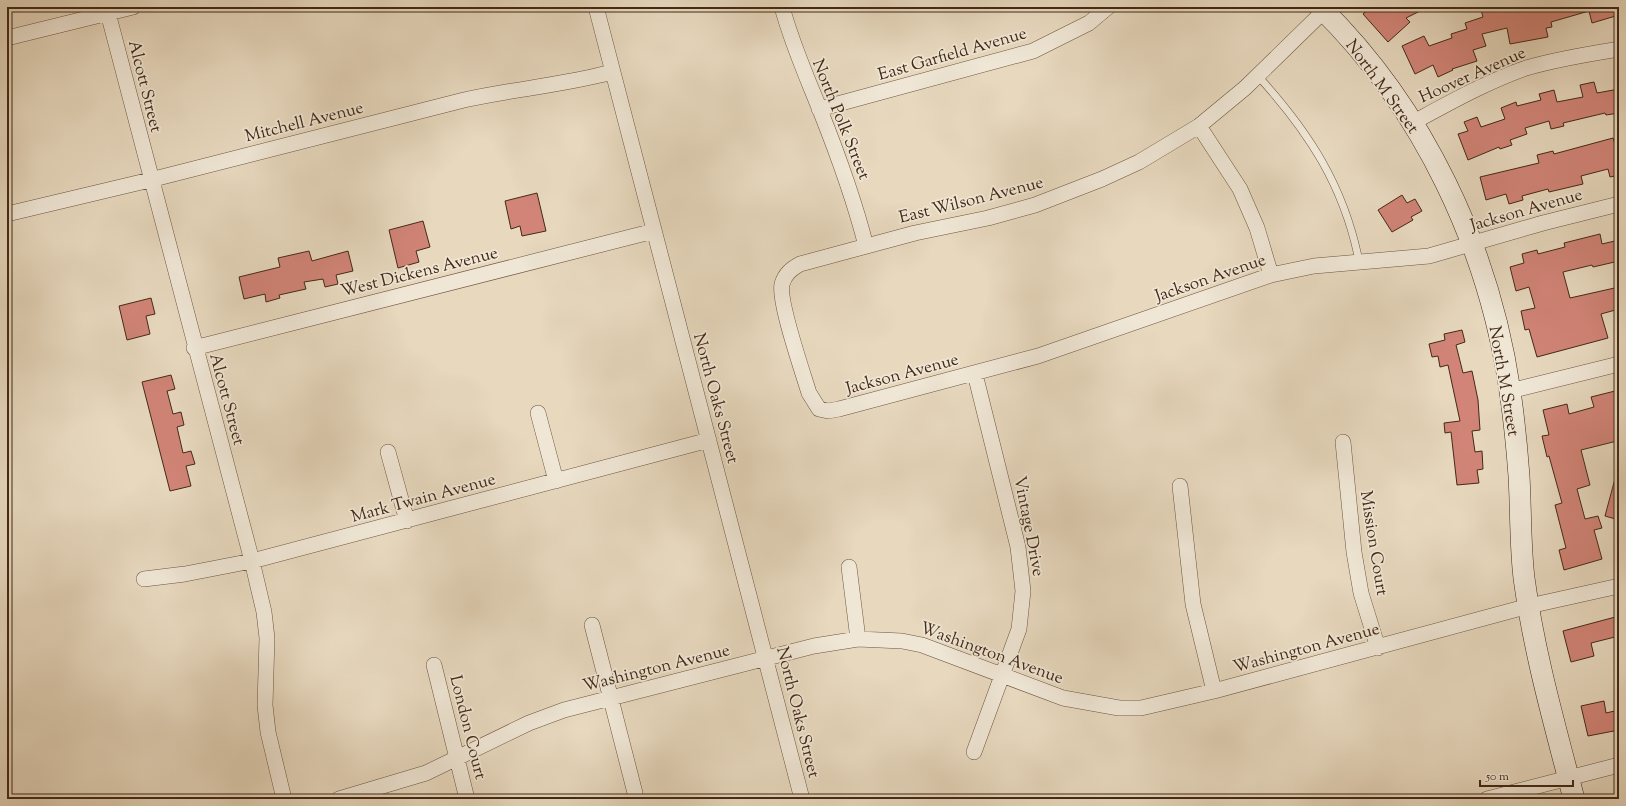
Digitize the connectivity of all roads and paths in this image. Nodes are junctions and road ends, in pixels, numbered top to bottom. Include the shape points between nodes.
1 (133, 7) edge
2 (596, 7) edge
3 (782, 7) edge
4 (1108, 7) edge
5 (1324, 8) edge
6 (108, 13) junction
7 (7, 38) edge
8 (1619, 49) edge
9 (612, 72) junction
10 (1258, 76) junction
11 (819, 109) junction
12 (1412, 123) junction
13 (1198, 126) junction
14 (150, 180) junction
15 (1619, 204) edge
16 (7, 214) edge
17 (654, 231) junction
18 (1472, 244) junction
19 (866, 246) junction
20 (1359, 261) junction
21 (1272, 275) junction
22 (194, 348) junction
23 (1619, 364) edge
24 (975, 374) junction
25 (1510, 391) junction
26 (819, 410) joint
27 (538, 413) dead end
28 (709, 440) junction
29 (1343, 442) dead end
30 (388, 452) dead end
31 (556, 481) junction
32 (1180, 486) dead end
33 (406, 521) junction
34 (252, 561) junction
35 (849, 567) dead end
36 (144, 578) dead end
37 (1619, 586) edge
38 (1529, 606) junction
39 (592, 625) dead end
40 (858, 639) junction
41 (1378, 648) junction
42 (766, 659) junction
43 (434, 665) dead end
44 (1003, 674) junction
45 (1214, 691) junction
46 (611, 698) junction
47 (974, 752) dead end
48 (456, 759) junction
49 (1619, 765) edge
50 (1568, 778) junction
51 (635, 793) dead end
52 (284, 799) edge
53 (339, 799) edge
54 (467, 799) edge
55 (802, 799) edge
56 (1486, 799) edge
57 (1574, 799) edge

1 - 6 street
2 - 9 street, North Oaks Street
3 - 11 street, North Polk Street via 797,58
4 - 11 street, East Garfield Avenue via 1089,23 1033,51
5 - 10 street, East Wilson Avenue
5 - 12 street, North M Street via 1378,74
6 - 7 street
6 - 14 street, Alcott Street
8 - 12 street, Hoover Avenue via 1525,68 1464,95
9 - 14 street, Mitchell Avenue via 464,100
9 - 17 street, North Oaks Street
10 - 13 street, East Wilson Avenue
10 - 20 lane via 1281,101 1321,157 1338,193 1354,237
11 - 19 street, North Polk Street via 853,196
12 - 18 street, North M Street via 1450,189
13 - 19 street, East Wilson Avenue via 1139,162 1069,193 988,218
13 - 21 street via 1240,189 1257,228
14 - 16 street, Mitchell Avenue
14 - 22 street, Alcott Street
15 - 18 street, Jackson Avenue
17 - 22 street, West Dickens Avenue
17 - 28 street, North Oaks Street
18 - 20 street, Jackson Avenue via 1428,256
18 - 25 street, North M Street via 1495,321
19 - 26 street, East Wilson Avenue via 800,264 784,277 781,296 809,393
20 - 21 street, Jackson Avenue via 1314,266
21 - 24 street, Jackson Avenue via 1038,356
22 - 34 street, Alcott Street
23 - 25 street
24 - 26 street, Jackson Avenue via 839,409
24 - 44 street, Vintage Drive via 1022,570 1023,591 1019,628
25 - 38 street, North M Street via 1519,476 1521,551
27 - 31 street
28 - 31 street, Mark Twain Avenue
28 - 42 street, North Oaks Street
29 - 41 street, Mission Court via 1354,552 1361,593
30 - 33 street
31 - 33 street, Mark Twain Avenue
32 - 45 street via 1193,604
33 - 34 street, Mark Twain Avenue
34 - 36 street, Mark Twain Avenue via 185,574
34 - 52 street, Alcott Street via 264,612 267,638 264,705
35 - 40 street
37 - 38 street, Washington Avenue
38 - 41 street, Washington Avenue
38 - 50 street, North M Street via 1538,659
39 - 46 street
40 - 42 street, Washington Avenue via 814,646
40 - 44 street, Washington Avenue via 902,641 922,645
41 - 45 street, Washington Avenue
42 - 46 street, Washington Avenue
42 - 55 street, North Oaks Street
43 - 48 street, London Court
44 - 45 street, Washington Avenue via 1063,698 1119,708 1147,706
44 - 47 street, Vintage Drive
46 - 48 street, Washington Avenue via 529,722
46 - 51 street
48 - 53 street, Washington Avenue via 426,773
48 - 54 street, London Court
49 - 50 street
50 - 56 street
50 - 57 street, North M Street

